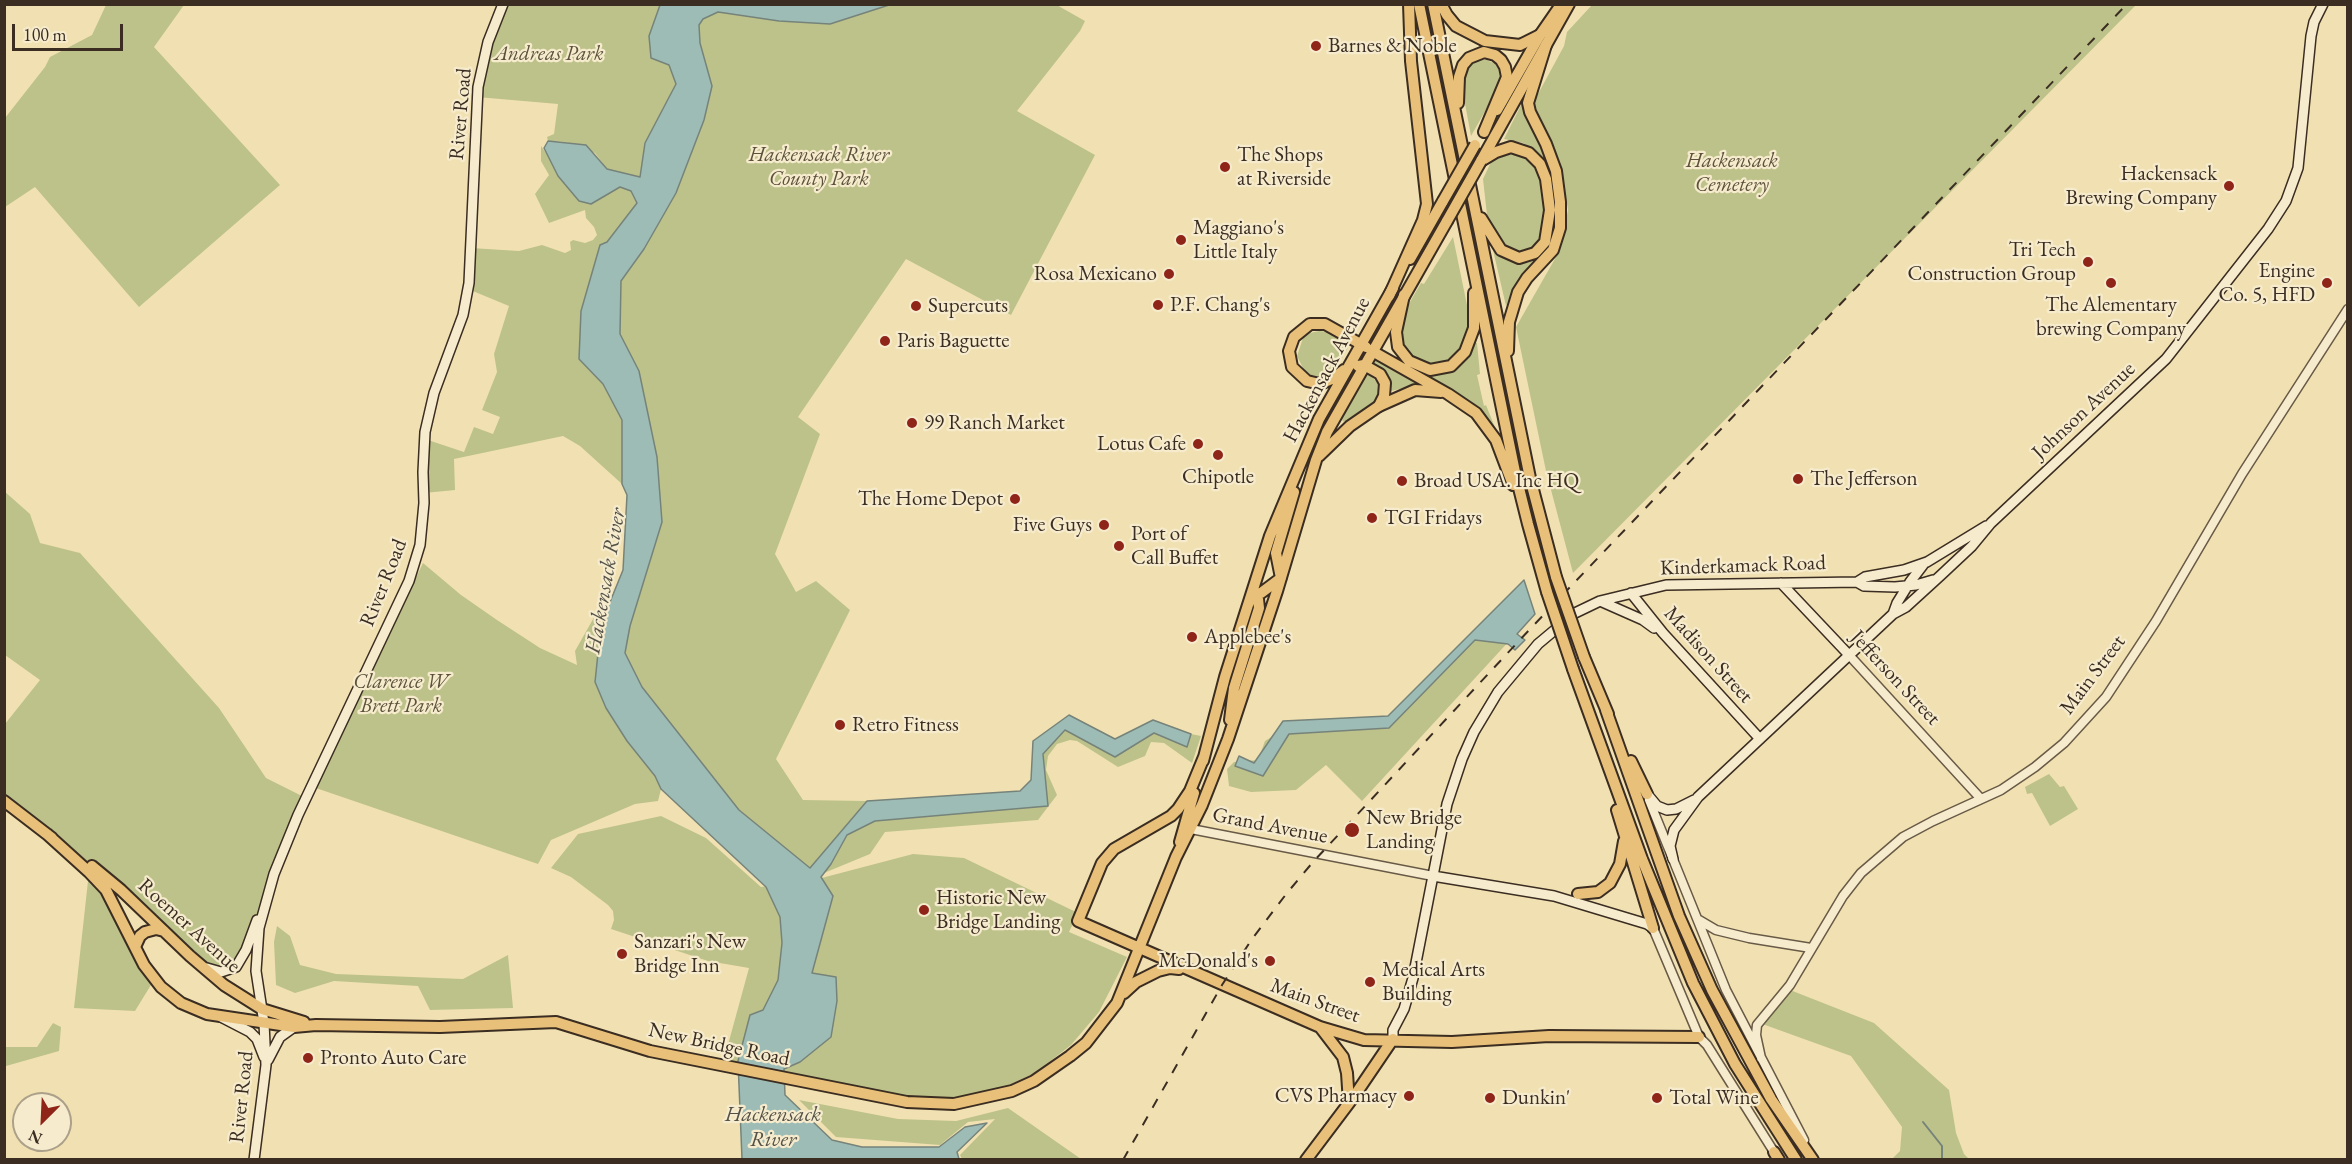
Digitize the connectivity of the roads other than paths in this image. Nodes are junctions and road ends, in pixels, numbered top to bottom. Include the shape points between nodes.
1 (503, 4) edge
2 (1409, 4) edge
3 (1419, 4) edge
4 (1433, 4) edge
5 (1441, 4) edge
6 (1564, 4) edge
7 (1569, 4) edge
8 (2323, 4) edge
9 (1543, 40) junction
10 (1458, 124) junction
11 (1484, 132) junction
12 (1480, 161) junction
13 (1474, 204) junction
14 (1475, 278) junction
15 (1404, 295) junction
16 (1389, 296) junction
17 (2348, 309) edge
18 (1361, 344) junction
19 (1372, 351) junction
20 (1364, 365) junction
21 (1507, 366) junction
22 (1348, 368) junction
23 (1448, 394) junction
24 (1379, 406) junction
25 (1316, 460) junction
26 (1301, 461) junction
27 (1991, 523) junction
28 (1528, 524) junction
29 (1927, 562) junction
30 (1940, 576) junction
31 (1281, 578) junction
32 (1857, 582) junction
33 (1781, 583) junction
34 (1906, 587) junction
35 (1631, 593) junction
36 (1252, 594) junction
37 (1600, 601) junction
38 (1893, 614) junction
39 (1663, 633) junction
40 (1849, 655) junction
41 (1606, 710) junction
42 (1228, 739) junction
43 (1760, 740) junction
44 (1204, 757) junction
45 (1609, 770) junction
46 (1647, 794) junction
47 (1698, 797) junction
48 (1981, 799) junction
49 (4, 801) edge
50 (1620, 820) junction
51 (1191, 829) junction
52 (48, 834) junction
53 (1176, 857) junction
54 (1673, 859) junction
55 (1433, 876) junction
56 (1576, 898) junction
57 (264, 904) junction
58 (1697, 918) junction
59 (1653, 928) junction
60 (167, 933) junction
61 (135, 947) junction
62 (1139, 948) junction
63 (1811, 948) junction
64 (190, 956) junction
65 (1187, 970) junction
66 (1117, 1003) junction
67 (262, 1009) junction
68 (222, 1017) junction
69 (264, 1023) junction
70 (316, 1025) junction
71 (294, 1027) junction
72 (1320, 1028) junction
73 (1699, 1037) junction
74 (1393, 1039) junction
75 (1761, 1058) junction
76 (266, 1065) junction
77 (1349, 1103) junction
78 (1776, 1156) edge
79 (1812, 1156) edge
80 (254, 1160) edge
81 (1306, 1160) edge
82 (1796, 1160) edge

1 - 57 main road, River Road via 488,42 478,87 468,289 425,432 420,545 409,581 301,807
2 - 16 main road via 1413,92 1426,204 1423,220
3 - 14 main road
4 - 10 main road
5 - 9 main road via 1456,26 1485,40 1520,45
6 - 9 main road, Hackensack Avenue
7 - 9 main road, Hackensack Avenue
8 - 27 main road, Johnson Avenue via 2311,36 2298,168 2278,215 2166,359
9 - 11 main road, Hackensack Avenue
9 - 12 main road, Hackensack Avenue
9 - 21 main road via 1528,103 1556,171 1560,228 1553,250 1521,285 1515,299 1509,322
10 - 11 main road via 1458,81 1463,65 1476,54 1488,53 1501,60 1507,77
10 - 13 main road
11 - 16 main road, Hackensack Avenue, bridge
12 - 13 main road via 1511,147 1522,148 1535,159 1548,189 1545,242 1530,255 1519,258 1507,254 1496,245
12 - 15 main road, Hackensack Avenue, bridge
13 - 21 main road
14 - 15 main road via 1474,328 1469,345 1461,358 1445,368 1422,368 1400,351 1396,332
14 - 28 main road
15 - 19 main road, Hackensack Avenue
16 - 18 main road, Hackensack Avenue
17 - 48 street, Main Street via 2106,697 2064,743 2035,767
18 - 19 main road
18 - 22 main road, Hackensack Avenue
18 - 22 main road via 1325,324 1310,324 1294,337 1289,351 1292,367 1307,381 1320,384
19 - 20 main road, Hackensack Avenue
19 - 23 main road
20 - 22 main road
20 - 24 main road via 1376,370 1385,383
20 - 25 main road, Hackensack Avenue
21 - 41 main road, bridge via 1556,578
22 - 26 main road, Hackensack Avenue
23 - 24 main road via 1415,390
23 - 28 main road via 1476,413 1492,433
24 - 25 main road via 1350,426
25 - 31 main road, Hackensack Avenue
26 - 31 main road via 1276,552
26 - 36 main road, Hackensack Avenue via 1270,536
27 - 29 main road, Kinderkamack Road
27 - 30 main road, Johnson Avenue
28 - 45 main road, bridge via 1547,592
29 - 32 main road, Kinderkamack Road
29 - 34 main road, Johnson Avenue
30 - 34 main road, Kinderkamack Road
30 - 38 main road, Johnson Avenue
31 - 36 main road via 1270,588
31 - 42 main road, Hackensack Avenue
32 - 33 main road, Kinderkamack Road
32 - 34 main road, Kinderkamack Road via 1864,586
33 - 35 main road, Kinderkamack Road via 1666,585
33 - 40 main road, Jefferson Street
34 - 38 main road, Johnson Avenue
35 - 37 main road, Kinderkamack Road
35 - 39 main road, Madison Street
36 - 42 main road via 1258,599 1259,608 1234,688
36 - 44 main road, Hackensack Avenue
37 - 39 main road
37 - 55 main road, Kinderkamack Road via 1575,613 1538,644 1485,712 1454,782
38 - 40 main road, Johnson Avenue
39 - 43 main road, Madison Street
40 - 43 main road, Johnson Avenue
40 - 48 street, Jefferson Street
41 - 46 main road
41 - 79 main road via 1679,916 1712,990 1766,1091
42 - 51 main road, Hackensack Avenue
43 - 47 main road, Johnson Avenue
44 - 53 main road, Hackensack Avenue
44 - 62 main road, Main Street via 1178,810 1114,849 1102,863 1078,921
45 - 50 main road via 1606,779
45 - 82 main road via 1693,983 1740,1073
46 - 47 main road via 1657,806 1667,810
46 - 54 street
47 - 54 main road via 1674,830 1670,846
48 - 63 street, Main Street via 1919,828 1874,860 1850,887
49 - 52 main road, Roemer Avenue
50 - 56 main road via 1624,843 1616,873 1598,892
50 - 59 main road
51 - 53 main road, Hackensack Avenue
51 - 55 street, Grand Avenue
52 - 60 main road, Roemer Avenue via 121,890
52 - 61 main road, Roemer Avenue via 106,890
53 - 62 main road, Hackensack Avenue
54 - 58 street
55 - 56 main road, Grand Avenue
55 - 74 main road, Kinderkamack Road via 1413,978
56 - 59 main road, Grand Avenue
57 - 64 main road via 236,967 213,971
57 - 67 main road, River Road via 257,962
58 - 63 street via 1707,926 1730,933
58 - 75 street via 1726,990
59 - 73 street
60 - 61 main road via 156,929 145,932
60 - 64 main road, Roemer Avenue
61 - 68 main road, Roemer Avenue via 153,978 172,997 197,1011
62 - 65 main road, Main Street
62 - 66 main road, New Bridge Road
63 - 75 street, Main Street via 1790,985 1757,1025
64 - 67 main road, Roemer Avenue via 224,985
65 - 66 main road via 1170,968 1145,977
65 - 72 main road, Main Street
66 - 70 main road, New Bridge Road via 1086,1043 1056,1067 1012,1091 954,1104 907,1102 650,1051 556,1022 440,1027
67 - 69 main road, River Road
67 - 70 main road, Roemer Avenue
68 - 69 main road, New Bridge Road
68 - 76 main road via 257,1039
69 - 71 main road, New Bridge Road
69 - 76 main road, River Road
70 - 71 main road, New Bridge Road
71 - 76 main road via 276,1042
72 - 74 main road, Main Street via 1364,1040
72 - 77 main road via 1343,1057
73 - 74 main road, Main Street via 1549,1036 1452,1042
73 - 78 street
74 - 77 main road, Kinderkamack Road
75 - 79 street
76 - 80 main road, River Road
77 - 81 main road, Kinderkamack Road

